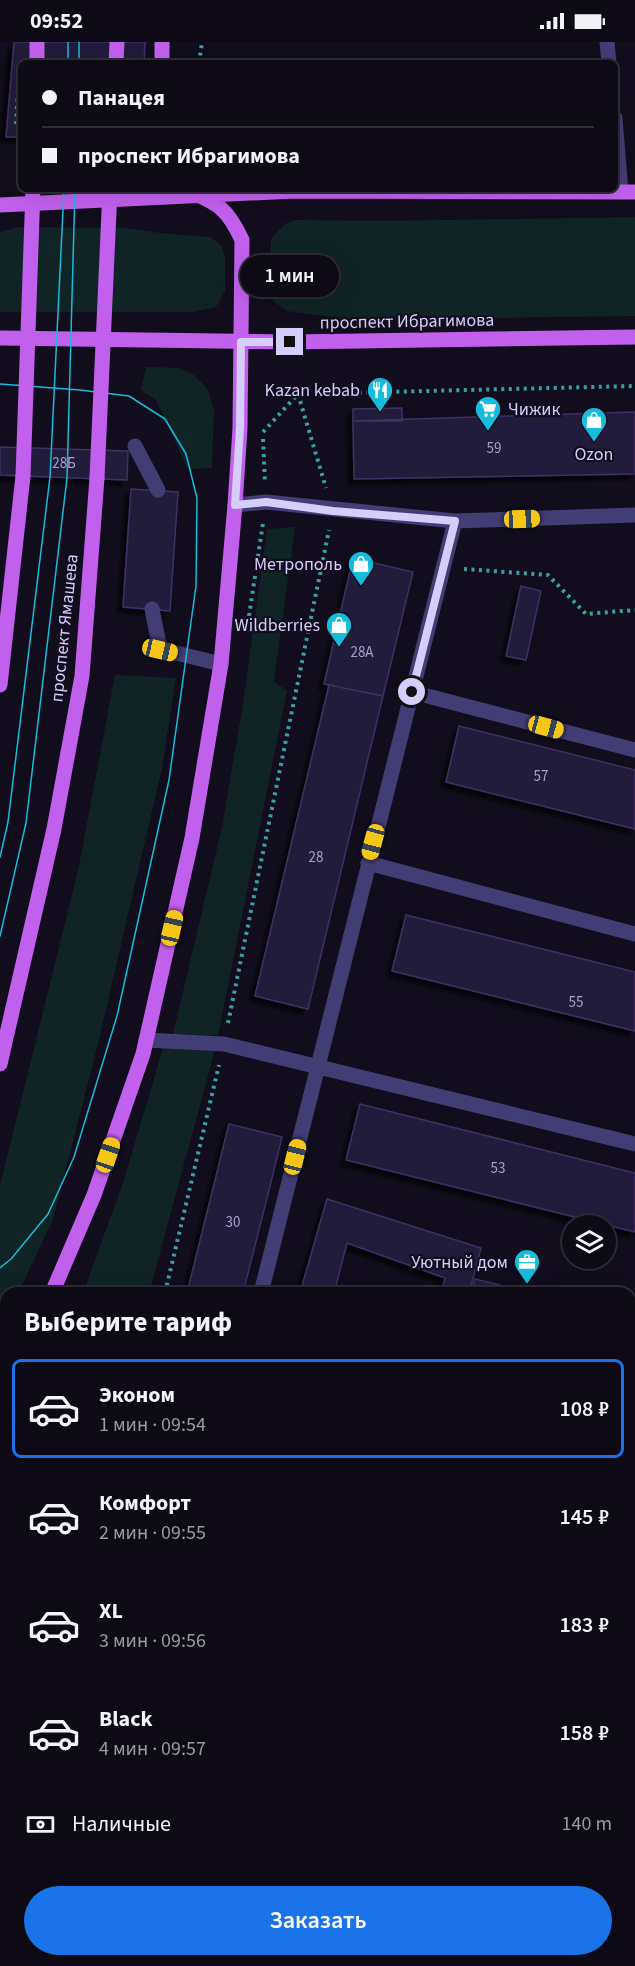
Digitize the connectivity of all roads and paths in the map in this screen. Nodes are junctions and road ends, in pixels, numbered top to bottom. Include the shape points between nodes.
1 (37, 42) edge
2 (117, 42) edge
3 (162, 42) edge
4 (202, 42) edge
5 (606, 42) edge
6 (37, 60) edge
7 (116, 60) edge
8 (162, 60) edge
9 (199, 60) edge
10 (609, 60) edge
11 (18, 85) edge
12 (16, 124) dead end
13 (618, 135) edge
14 (33, 192) edge
15 (110, 192) edge
16 (191, 192) edge
17 (276, 192) edge
18 (628, 192) edge
19 (200, 196) junction
20 (0, 205) edge
21 (635, 337) edge
22 (0, 338) edge
23 (241, 342) junction
24 (635, 386) edge
25 (135, 446) dead end
26 (159, 490) dead end
27 (235, 505) junction
28 (333, 511) junction
29 (635, 515) edge
30 (455, 521) junction
31 (443, 568) junction
32 (152, 609) dead end
33 (635, 610) edge
34 (221, 664) junction
35 (0, 685) edge
36 (412, 692) junction
37 (635, 750) edge
38 (368, 863) junction
39 (635, 934) edge
40 (146, 1040) junction
41 (224, 1044) junction
42 (0, 1064) edge
43 (317, 1066) junction
44 (635, 1144) edge
45 (55, 1287) edge
46 (166, 1287) edge
47 (262, 1287) edge

1 - 6 main road
2 - 7 main road
3 - 8 main road
4 - 9 path
5 - 10 lane
11 - 12 path
13 - 18 lane
14 - 35 main road, bridge via 23,476
15 - 42 main road, проспект Ямашева, bridge via 97,478 82,676 54,829
16 - 19 main road
17 - 19 main road
19 - 20 main road
19 - 23 main road via 219,205 233,219 242,240
21 - 23 main road, проспект Ибрагимова
22 - 23 main road, проспект Ибрагимова
23 - 27 main road
24 - 28 path via 298,394
25 - 26 lane
27 - 28 lane via 266,502
27 - 34 main road
28 - 30 lane
28 - 41 path
29 - 30 lane
30 - 31 lane
31 - 33 path via 548,575 586,614
31 - 36 lane
32 - 34 lane via 160,650
34 - 40 main road via 192,838
36 - 37 lane
36 - 38 lane
38 - 39 lane
38 - 43 lane
40 - 41 lane
40 - 45 main road via 94,1195
41 - 43 lane
41 - 46 path
43 - 44 lane
43 - 47 lane

